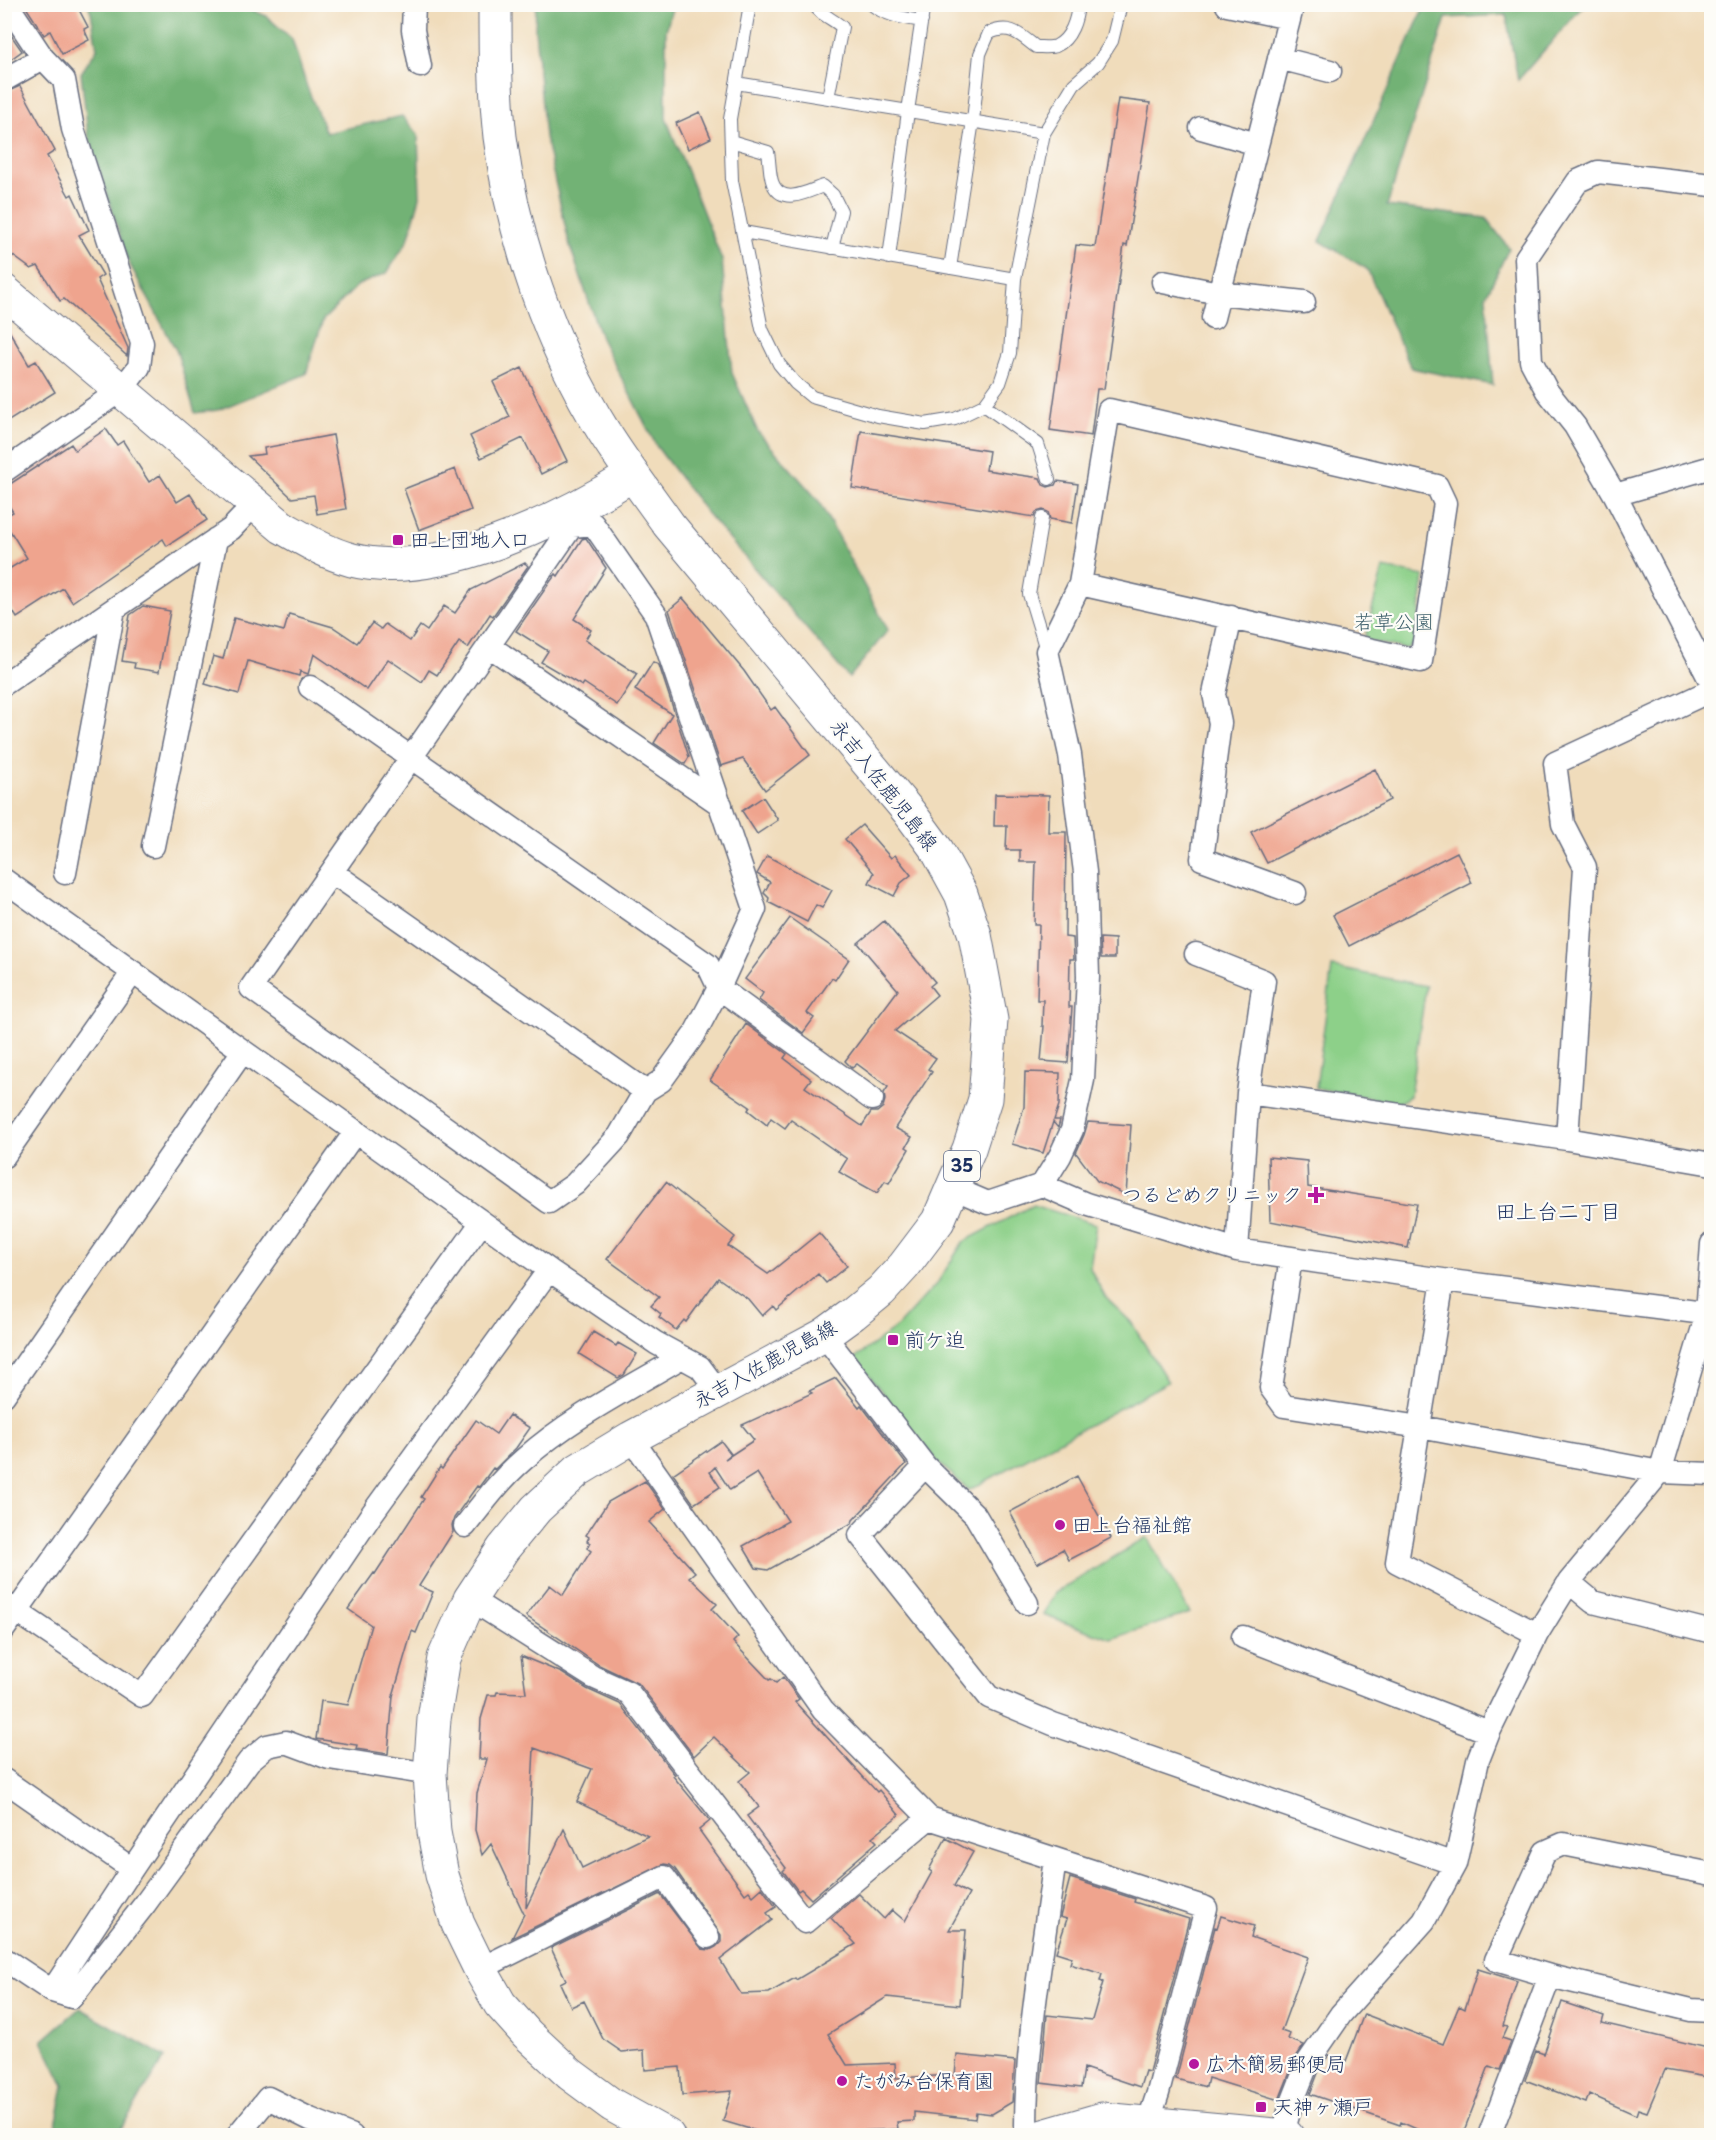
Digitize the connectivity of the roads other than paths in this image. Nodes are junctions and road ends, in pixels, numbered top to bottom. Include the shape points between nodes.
1 (7, 4) edge
2 (414, 4) edge
3 (495, 4) edge
4 (750, 4) edge
5 (814, 4) edge
6 (871, 4) edge
7 (924, 4) edge
8 (1078, 4) edge
9 (1121, 4) edge
10 (1227, 5) edge
11 (1291, 11) edge
12 (922, 21) junction
13 (43, 58) junction
14 (1279, 58) junction
15 (420, 66) dead end
16 (1330, 72) dead end
17 (4, 80) edge
18 (736, 83) junction
19 (828, 98) junction
20 (908, 111) junction
21 (973, 121) junction
22 (1201, 128) dead end
23 (1044, 133) junction
24 (731, 141) junction
25 (1257, 144) junction
26 (1712, 185) edge
27 (743, 232) junction
28 (832, 248) junction
29 (889, 258) junction
30 (950, 268) junction
31 (1016, 279) junction
32 (1163, 282) dead end
33 (4, 291) edge
34 (1219, 293) junction
35 (1304, 302) dead end
36 (1213, 318) dead end
37 (121, 390) junction
38 (984, 405) junction
39 (1712, 467) edge
40 (4, 471) edge
41 (632, 475) junction
42 (1049, 479) dead end
43 (1615, 495) junction
44 (254, 505) junction
45 (1042, 518) dead end
46 (568, 520) junction
47 (216, 539) junction
48 (1080, 584) junction
49 (114, 609) junction
50 (1231, 617) junction
51 (489, 645) junction
52 (1047, 651) junction
53 (4, 684) edge
54 (1712, 684) edge
55 (310, 687) dead end
56 (1712, 690) edge
57 (411, 758) junction
58 (721, 805) junction
59 (153, 846) dead end
60 (332, 872) junction
61 (65, 873) dead end
62 (8, 890) edge
63 (1295, 893) dead end
64 (1196, 954) dead end
65 (133, 972) junction
66 (719, 988) junction
67 (243, 1051) junction
68 (645, 1091) junction
69 (1248, 1093) junction
70 (872, 1099) dead end
71 (356, 1131) junction
72 (1568, 1139) junction
73 (4, 1156) edge
74 (1712, 1164) edge
75 (1042, 1185) junction
76 (953, 1188) junction
77 (482, 1222) junction
78 (1712, 1244) edge
79 (1237, 1250) junction
80 (1291, 1258) junction
81 (549, 1270) junction
82 (1443, 1280) junction
83 (1709, 1314) edge
84 (824, 1335) junction
85 (682, 1357) junction
86 (718, 1391) junction
87 (4, 1395) edge
88 (1419, 1427) junction
89 (631, 1438) junction
90 (926, 1466) junction
91 (1660, 1472) junction
92 (1712, 1474) edge
93 (465, 1526) dead end
94 (1569, 1582) junction
95 (470, 1599) junction
96 (1027, 1603) dead end
97 (9, 1615) edge
98 (1712, 1632) edge
99 (1537, 1634) junction
100 (1243, 1637) dead end
101 (1489, 1732) junction
102 (430, 1774) junction
103 (4, 1780) edge
104 (929, 1818) junction
105 (1055, 1859) junction
106 (1455, 1864) junction
107 (132, 1869) junction
108 (1712, 1874) edge
109 (708, 1936) dead end
110 (4, 1959) edge
111 (480, 1969) junction
112 (1550, 1976) junction
113 (52, 1991) junction
114 (1712, 2011) edge
115 (1148, 2123) junction
116 (1285, 2135) edge
117 (237, 2136) edge
118 (352, 2136) edge
119 (668, 2136) edge
120 (1026, 2136) edge
121 (1043, 2136) edge
122 (1489, 2136) edge

1 - 13 street
2 - 15 street via 413,30
3 - 41 main road, 永吉入佐鹿児島線 / 35 via 500,137 534,280 574,377
4 - 18 lane
5 - 19 lane via 817,11 842,27
6 - 12 lane via 877,10
7 - 12 lane
8 - 21 lane via 1077,19 1056,46 1036,47 1014,31 1001,28 989,33 981,54
9 - 23 lane via 1112,41 1098,63 1074,84
10 - 11 street
11 - 14 street
12 - 20 lane
13 - 17 street
13 - 37 street via 64,80 73,129 142,343 139,367
14 - 16 street
14 - 25 street
18 - 19 lane
18 - 24 lane
19 - 20 lane
20 - 21 lane
20 - 29 lane
21 - 23 lane
21 - 30 lane
22 - 25 street
23 - 31 lane
24 - 27 lane via 732,181
24 - 28 lane via 768,152 774,187 782,194 793,197 823,186 833,195 841,211
25 - 34 street
26 - 43 street via 1598,172 1578,181 1526,258 1531,361
27 - 28 lane
27 - 38 lane via 762,329 779,364 812,397 878,416 925,424 955,419
28 - 29 lane
29 - 30 lane
30 - 31 lane
31 - 38 lane via 1010,353 1000,383
32 - 34 street
33 - 37 main road
34 - 35 street
34 - 36 street
37 - 40 street
37 - 44 main road
38 - 42 lane via 1038,444
39 - 43 street
41 - 46 main road
41 - 76 main road, 永吉入佐鹿児島線 / 35 via 669,525 909,812 937,850 961,894 975,935 991,1020 985,1099
43 - 54 street
44 - 46 main road via 318,548 353,561 384,565 471,551
44 - 47 street
45 - 52 lane via 1029,594
46 - 51 street
46 - 58 street via 593,524 656,615
47 - 49 street
47 - 59 street
48 - 50 street
48 - 50 street via 1109,410 1437,486 1445,503 1421,661
48 - 52 street
49 - 53 street
49 - 61 street
50 - 63 street via 1214,694 1220,723 1202,858
51 - 57 street
51 - 58 street
52 - 75 street via 1070,755 1085,872 1089,977 1083,1080 1072,1130
55 - 57 street
56 - 72 street via 1555,763 1563,824 1585,867
57 - 60 street
57 - 66 street via 708,965
58 - 66 street via 755,909
60 - 68 street
60 - 68 street via 251,988 549,1202 575,1184 619,1136
62 - 65 street
64 - 69 street via 1264,981
65 - 67 street
65 - 73 street
66 - 68 street via 661,1082
66 - 70 street
67 - 71 street
67 - 87 street
69 - 72 street
69 - 79 street
71 - 77 street
71 - 97 street
72 - 74 street
75 - 76 street via 988,1203
75 - 79 street via 1086,1204
76 - 84 main road, 永吉入佐鹿児島線 / 35 via 938,1221 904,1266 872,1298
77 - 81 street
77 - 97 street via 142,1696
78 - 83 street
79 - 80 street
80 - 82 street
80 - 88 street via 1271,1388 1284,1406
81 - 85 street
81 - 107 street via 371,1515
82 - 83 street
82 - 88 street
83 - 91 street
84 - 86 main road, 永吉入佐鹿児島線 / 35
84 - 90 street
85 - 86 street via 700,1367
85 - 93 street via 583,1416 523,1460
86 - 89 main road, 永吉入佐鹿児島線 / 35
88 - 91 street
88 - 99 street via 1397,1562
89 - 95 main road, 永吉入佐鹿児島線 / 35 via 578,1470 536,1509
89 - 104 street via 823,1710
90 - 96 street via 975,1515
90 - 106 street via 860,1535 989,1697 1063,1728
91 - 92 street
91 - 94 street
94 - 98 street via 1593,1602
94 - 99 street
95 - 102 main road, 永吉入佐鹿児島線 / 35 via 444,1658
95 - 104 street via 593,1677 629,1693 805,1922
99 - 101 street
100 - 101 street
101 - 106 street via 1478,1760
102 - 111 main road, 永吉入佐鹿児島線 / 35 via 442,1875 458,1924
102 - 113 street via 329,1758 286,1742 267,1746 249,1761 146,1904 72,1997
103 - 107 street
104 - 105 street
105 - 115 street via 1206,1908
105 - 120 street via 1033,2025
106 - 116 street via 1424,1921 1341,2014 1308,2062 1290,2108
107 - 113 street
108 - 112 street via 1563,1844 1545,1852 1496,1960
109 - 111 street via 664,1877
110 - 113 street
111 - 119 main road, 永吉入佐鹿児島線 / 35 via 500,2004 570,2074 612,2105
112 - 114 street via 1691,2010
112 - 122 street
115 - 116 main road
115 - 121 main road via 1102,2119
117 - 118 street via 268,2098

